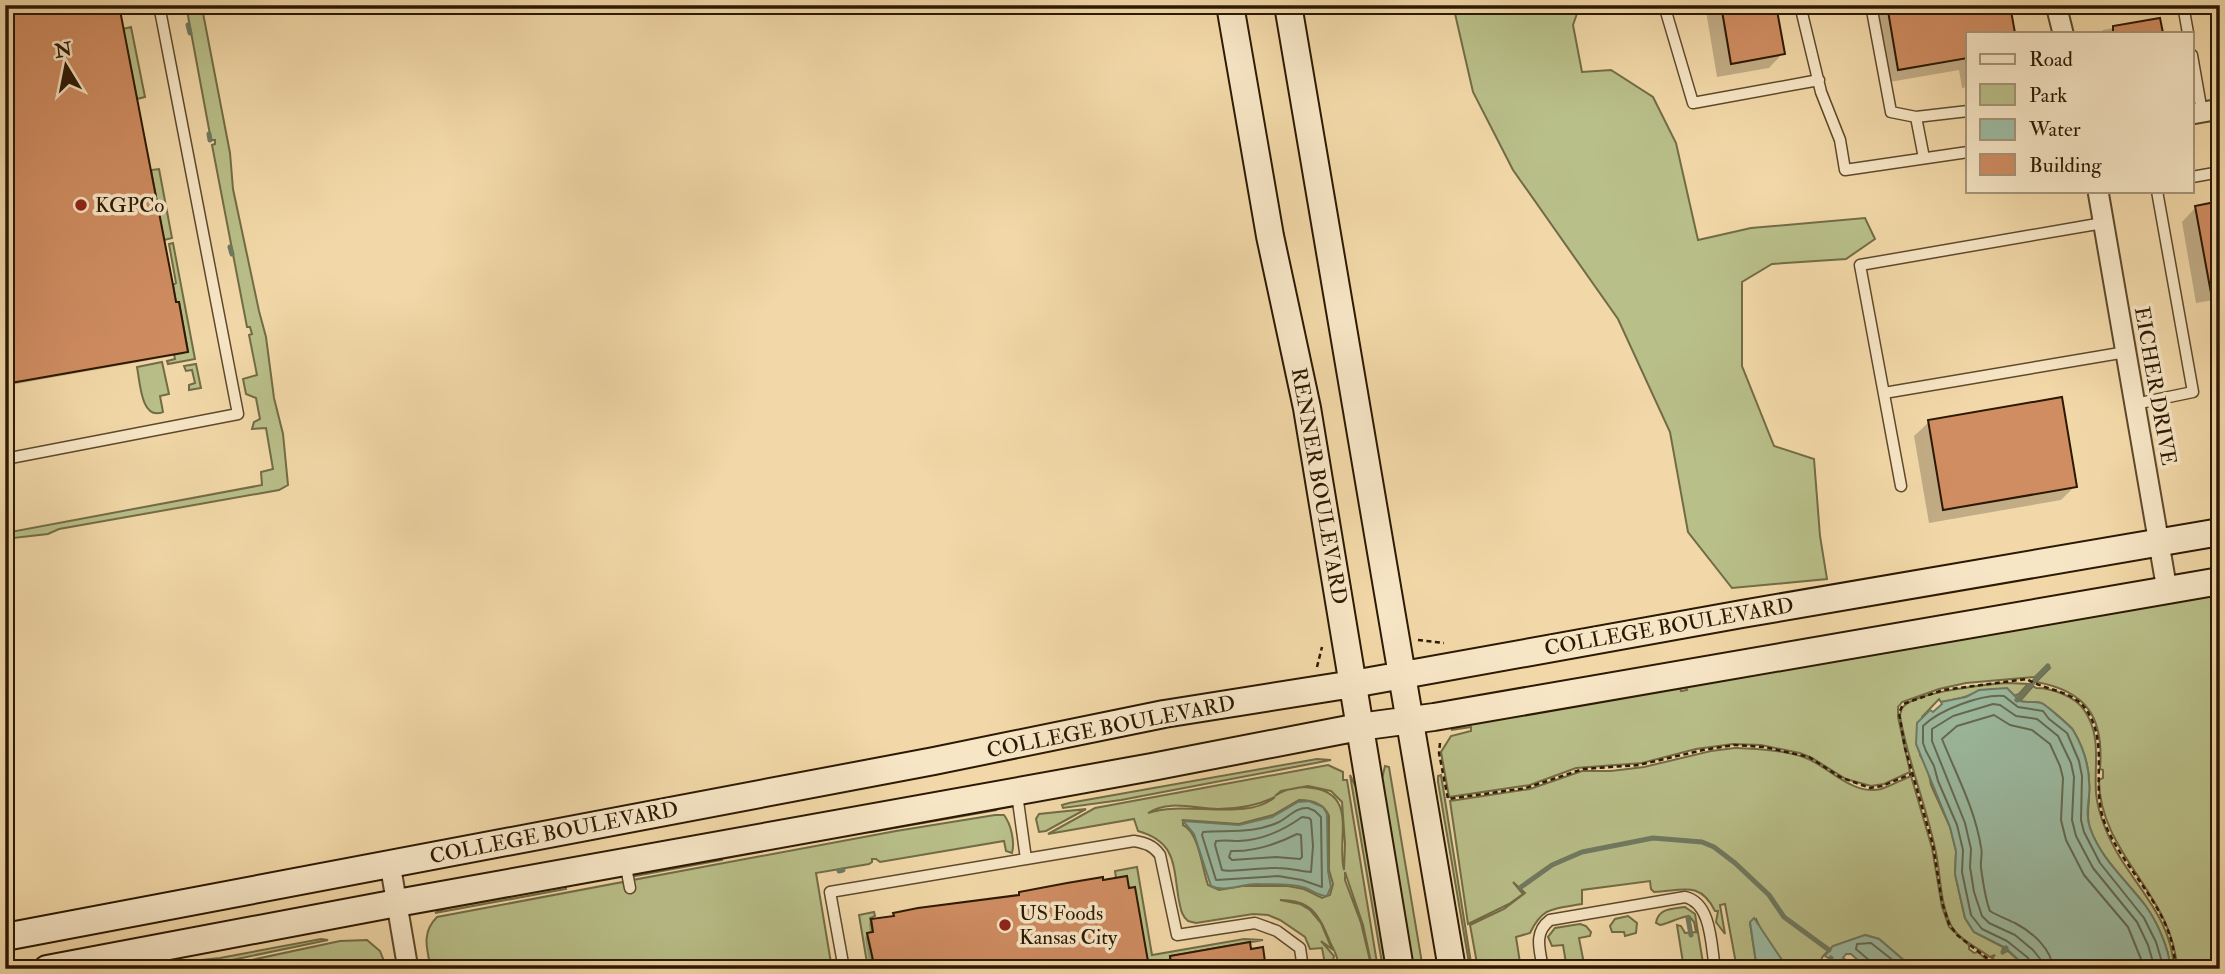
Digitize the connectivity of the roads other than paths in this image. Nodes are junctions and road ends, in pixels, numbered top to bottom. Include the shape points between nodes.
1 (159, 5) edge
2 (1230, 5) edge
3 (1287, 5) edge
4 (1664, 5) edge
5 (1800, 5) edge
6 (1871, 5) edge
7 (2056, 5) edge
8 (2183, 5) edge
9 (2063, 32) edge
10 (2188, 32) edge
11 (2194, 64) edge
12 (1819, 80) junction
13 (1966, 111) edge
14 (2204, 112) edge
15 (1916, 117) junction
16 (1966, 152) edge
17 (1924, 158) junction
18 (2220, 172) edge
19 (2194, 177) edge
20 (2098, 192) edge
21 (2157, 192) edge
22 (2103, 223) junction
23 (2126, 352) junction
24 (1884, 393) junction
25 (2135, 404) junction
26 (5, 459) edge
27 (1901, 486) dead end
28 (2220, 532) edge
29 (2159, 542) junction
30 (2220, 581) edge
31 (2167, 590) junction
32 (1401, 675) junction
33 (1353, 684) junction
34 (1409, 720) junction
35 (1359, 727) junction
36 (1017, 790) junction
37 (1026, 859) junction
38 (625, 862) junction
39 (390, 864) junction
40 (630, 888) dead end
41 (397, 903) junction
42 (5, 937) edge
43 (47, 969) edge
44 (408, 969) edge
45 (844, 969) edge
46 (1303, 969) edge
47 (1400, 969) edge
48 (1452, 969) edge
49 (1543, 969) edge
50 (1715, 969) edge

1 - 26 lane via 239,414
2 - 33 main road, RENNER BOULEVARD via 1270,236 1307,408
3 - 32 main road
4 - 12 lane via 1693,103
5 - 12 lane
6 - 15 lane via 1891,112
7 - 9 street
8 - 10 lane
11 - 14 lane
12 - 17 lane via 1840,140 1845,170
13 - 15 lane
15 - 17 lane
16 - 17 lane
18 - 19 lane
20 - 22 street, EICHER DRIVE
21 - 25 lane via 2193,392
22 - 23 street, EICHER DRIVE
22 - 24 lane via 1860,265
23 - 24 lane
23 - 25 street, EICHER DRIVE
24 - 27 lane
25 - 29 street, EICHER DRIVE
28 - 29 main road, COLLEGE BOULEVARD
29 - 31 street, EICHER DRIVE
29 - 32 main road, COLLEGE BOULEVARD
30 - 31 main road, COLLEGE BOULEVARD
31 - 34 main road, COLLEGE BOULEVARD
32 - 33 main road, COLLEGE BOULEVARD
32 - 34 main road
33 - 35 main road, RENNER BOULEVARD
33 - 39 main road, COLLEGE BOULEVARD via 1164,714
34 - 35 main road, COLLEGE BOULEVARD
34 - 48 main road
35 - 36 main road, COLLEGE BOULEVARD
35 - 47 main road, RENNER BOULEVARD
36 - 37 lane
36 - 38 main road, COLLEGE BOULEVARD
37 - 45 lane via 830,892
37 - 46 lane via 1133,841 1145,843 1160,855 1177,935 1255,923 1268,926 1300,948
38 - 40 lane
38 - 41 main road, COLLEGE BOULEVARD
39 - 41 street
39 - 42 main road, COLLEGE BOULEVARD
41 - 43 main road, COLLEGE BOULEVARD
41 - 44 street
49 - 50 lane via 1538,936 1550,920 1685,897 1694,899 1705,914

